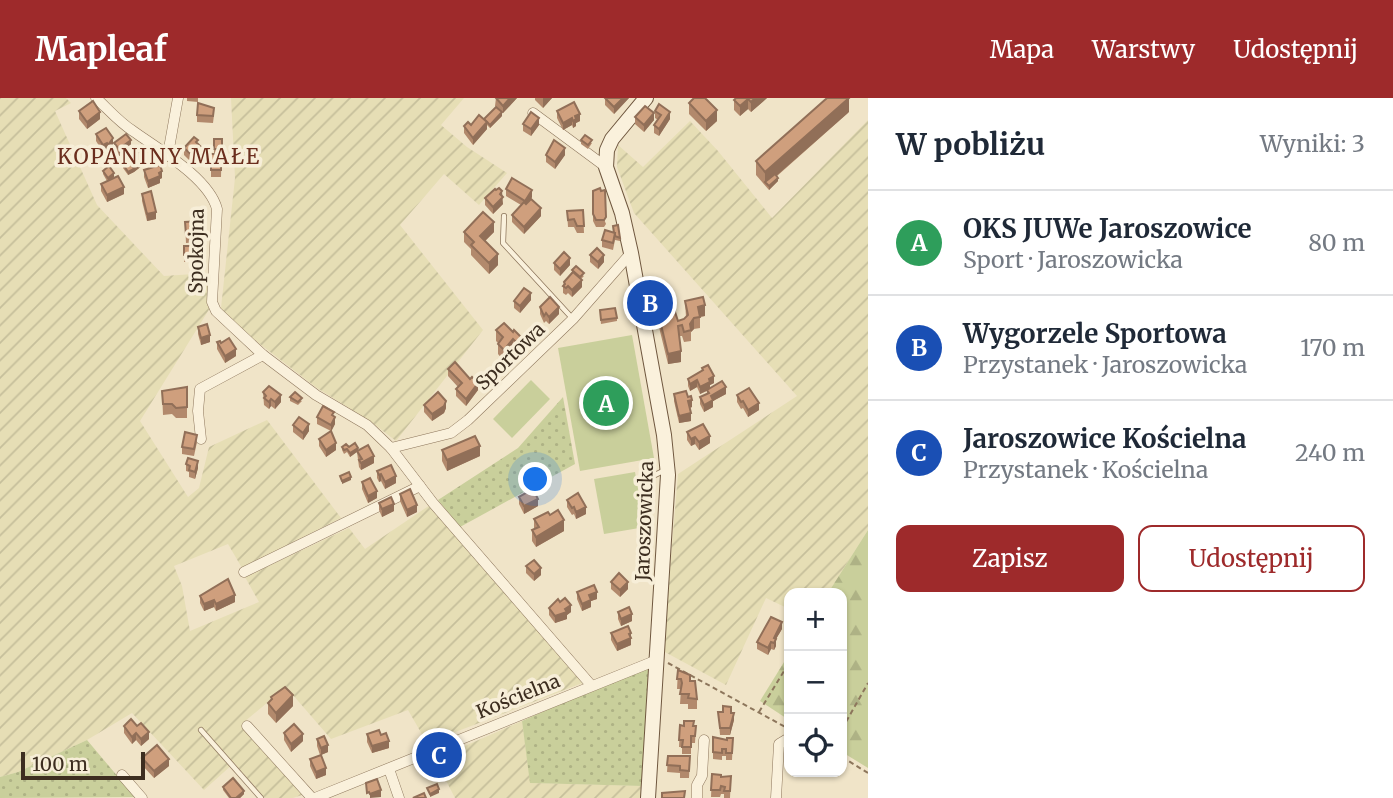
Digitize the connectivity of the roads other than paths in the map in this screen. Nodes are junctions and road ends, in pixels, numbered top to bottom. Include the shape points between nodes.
1 (96, 98) edge
2 (178, 98) edge
3 (646, 98) edge
4 (533, 113) edge
5 (168, 154) junction
6 (606, 167) junction
7 (504, 216) dead end
8 (631, 253) junction
9 (573, 319) junction
10 (263, 355) junction
11 (201, 439) dead end
12 (391, 448) junction
13 (667, 470) junction
14 (649, 478) junction
15 (639, 483) dead end
16 (420, 486) junction
17 (649, 501) dead end
18 (244, 572) dead end
19 (657, 660) junction
20 (591, 685) junction
21 (247, 726) dead end
22 (201, 730) dead end
23 (704, 740) dead end
24 (784, 741) edge
25 (389, 769) junction
26 (122, 775) dead end
27 (142, 798) edge
28 (261, 798) edge
29 (314, 798) edge
30 (399, 798) edge
31 (648, 798) edge
32 (697, 798) edge
33 (776, 798) edge

1 - 5 street, Spokojna via 118,120
2 - 5 street
3 - 6 street via 612,139
4 - 6 street
5 - 10 street, Spokojna via 214,198 212,302 216,311
6 - 8 street, Jaroszowicka
7 - 9 lane via 503,243
8 - 9 street, Sportowa
8 - 13 street, Jaroszowicka
9 - 12 street, Sportowa via 451,433
10 - 11 street via 200,389
10 - 12 street, Spokojna via 316,395 368,425
12 - 16 street, Spokojna
13 - 14 lane
13 - 19 street, Jaroszowicka
14 - 15 lane
14 - 17 lane
16 - 18 street
16 - 20 street, Spokojna
19 - 20 street, Kościelna
19 - 31 street, Jaroszowicka
20 - 25 street, Kościelna
21 - 29 street
22 - 28 lane
23 - 32 street
24 - 33 street via 779,744
25 - 29 street, Kościelna
25 - 30 street
26 - 27 street

